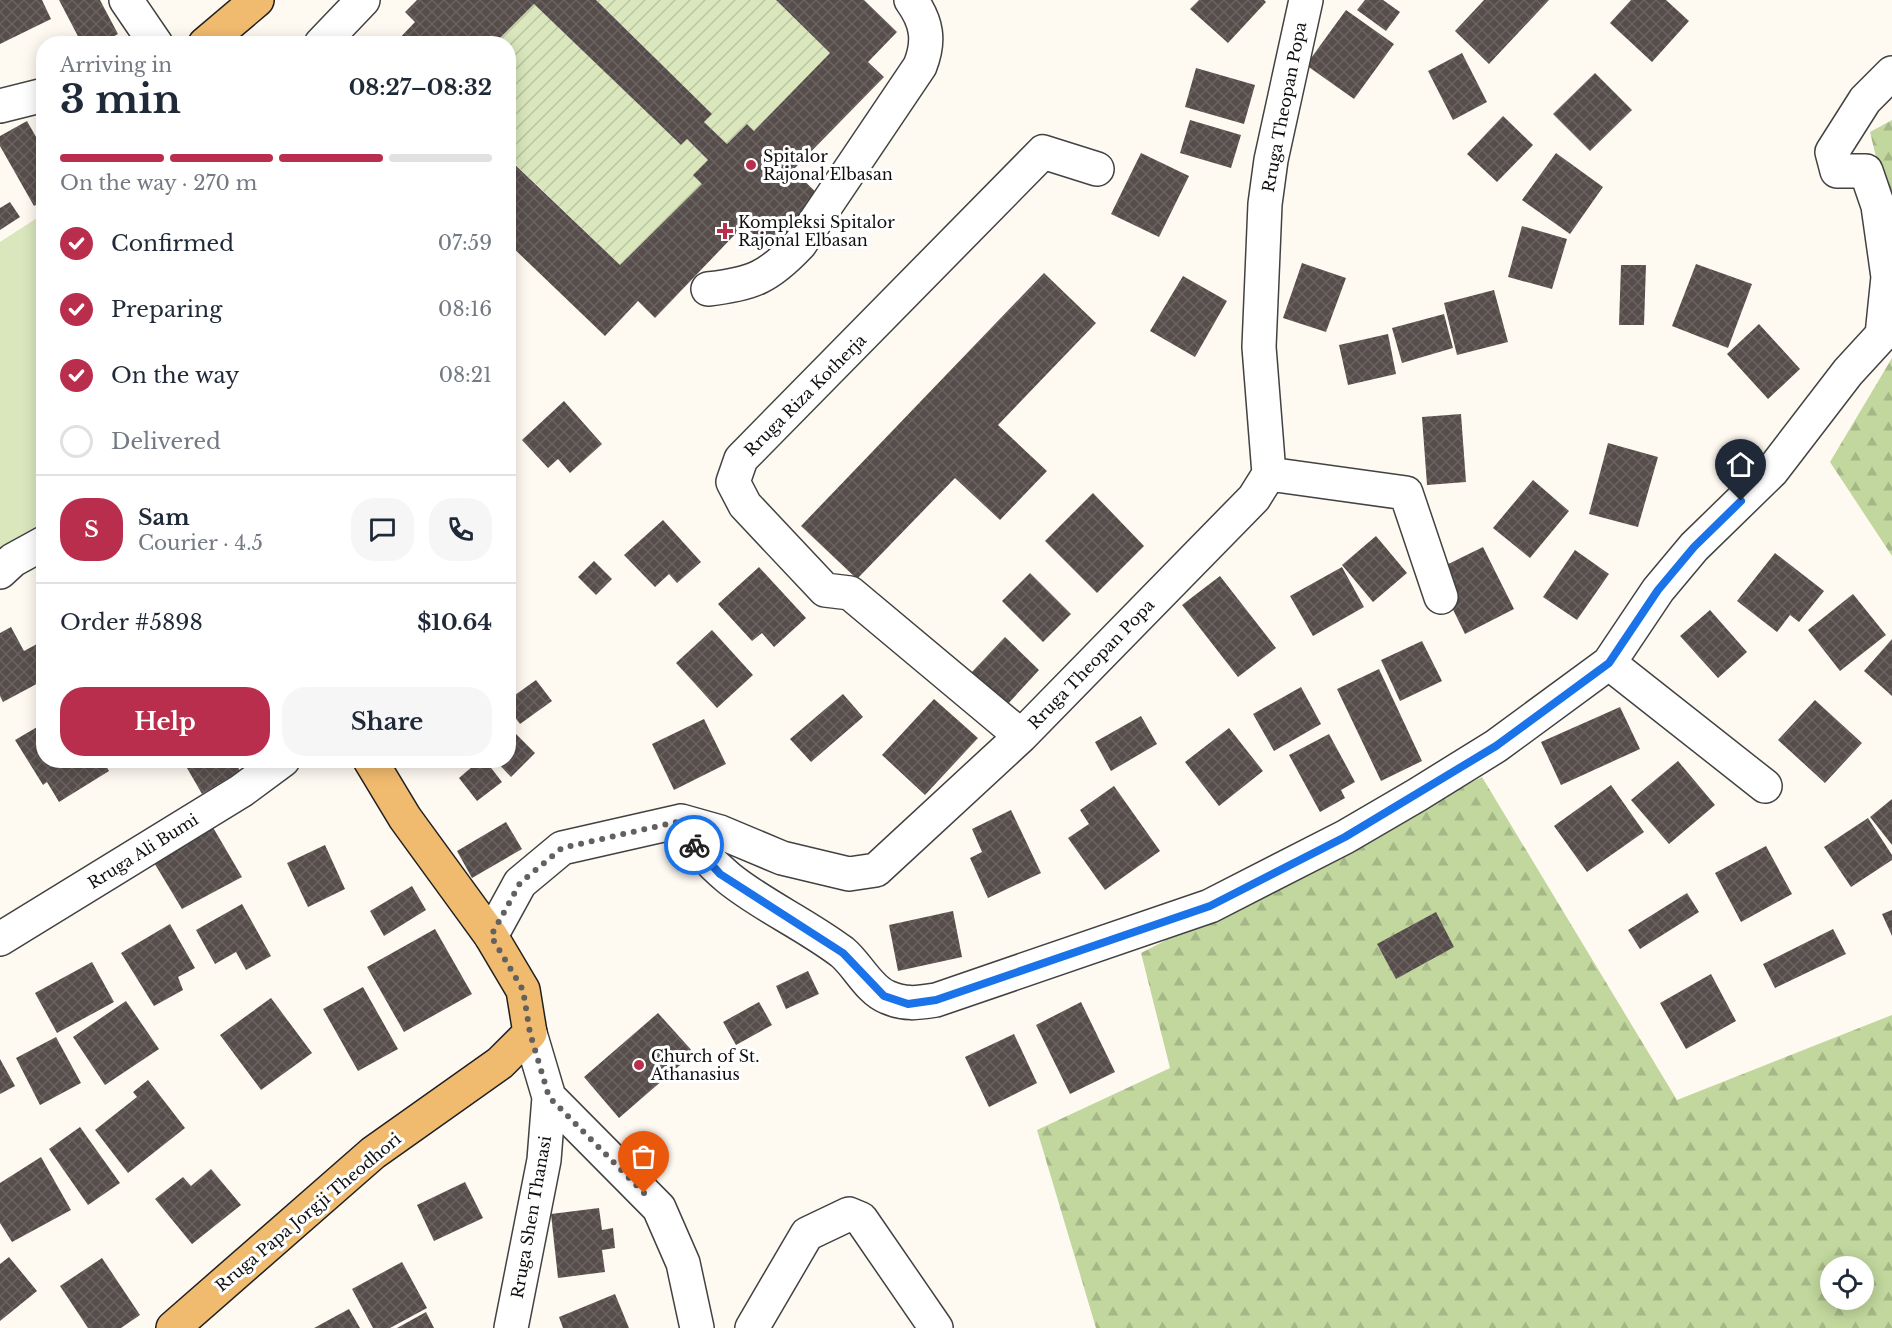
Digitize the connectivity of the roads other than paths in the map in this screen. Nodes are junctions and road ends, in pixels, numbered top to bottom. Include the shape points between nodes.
1 (126, 0) edge
2 (257, 0) edge
3 (363, 0) edge
4 (910, 0) edge
5 (1306, 0) edge
6 (151, 36) edge
7 (214, 36) edge
8 (329, 36) edge
9 (1892, 73) edge
10 (36, 97) edge
11 (0, 106) edge
12 (1097, 169) dead end
13 (708, 288) dead end
14 (1269, 474) junction
15 (36, 547) edge
16 (0, 572) edge
17 (1441, 597) dead end
18 (1609, 663) junction
19 (1021, 736) junction
20 (272, 768) edge
21 (375, 768) edge
22 (1765, 786) dead end
23 (681, 821) junction
24 (491, 936) junction
25 (0, 939) edge
26 (530, 1033) junction
27 (549, 1097) junction
28 (173, 1328) edge
29 (511, 1328) edge
30 (697, 1328) edge
31 (752, 1328) edge
32 (936, 1328) edge

1 - 6 street
2 - 7 main road
3 - 8 street
4 - 13 street via 924,26 927,47 920,66 800,244 778,267 742,285
5 - 14 street, Rruga Theopan Popa via 1270,160 1265,204 1259,347
9 - 18 street via 1865,100 1832,152 1837,171 1866,171 1878,206 1888,277 1882,335 1848,372 1772,471 1694,547 1658,590
10 - 11 street
12 - 19 street, Rruga Riza Kotherja via 1043,152 741,459 733,482 745,505 825,590 850,593
14 - 17 street via 1406,493
14 - 19 street, Rruga Theopan Popa via 1254,498
15 - 16 street
18 - 22 street
18 - 23 street via 1496,746 1417,795 1210,906 936,1000 908,1004 884,996 843,953 720,874 694,846
19 - 23 street, Rruga Theopan Popa via 876,870 849,874 782,858 720,832
20 - 25 street, Rruga Ali Bumi
21 - 24 main road, Rruga Shen Thanasi via 405,818
23 - 24 street, Rruga Theopan Popa via 562,848 520,883
24 - 26 main road, Rruga Shen Thanasi via 523,990
26 - 27 street, Rruga Shen Thanasi
26 - 28 main road, Rruga Papa Jorgji Theodhori via 500,1063 373,1153
27 - 29 street, Rruga Shen Thanasi via 544,1160
27 - 30 street via 659,1208 683,1263
31 - 32 street via 807,1234 849,1214 861,1219

